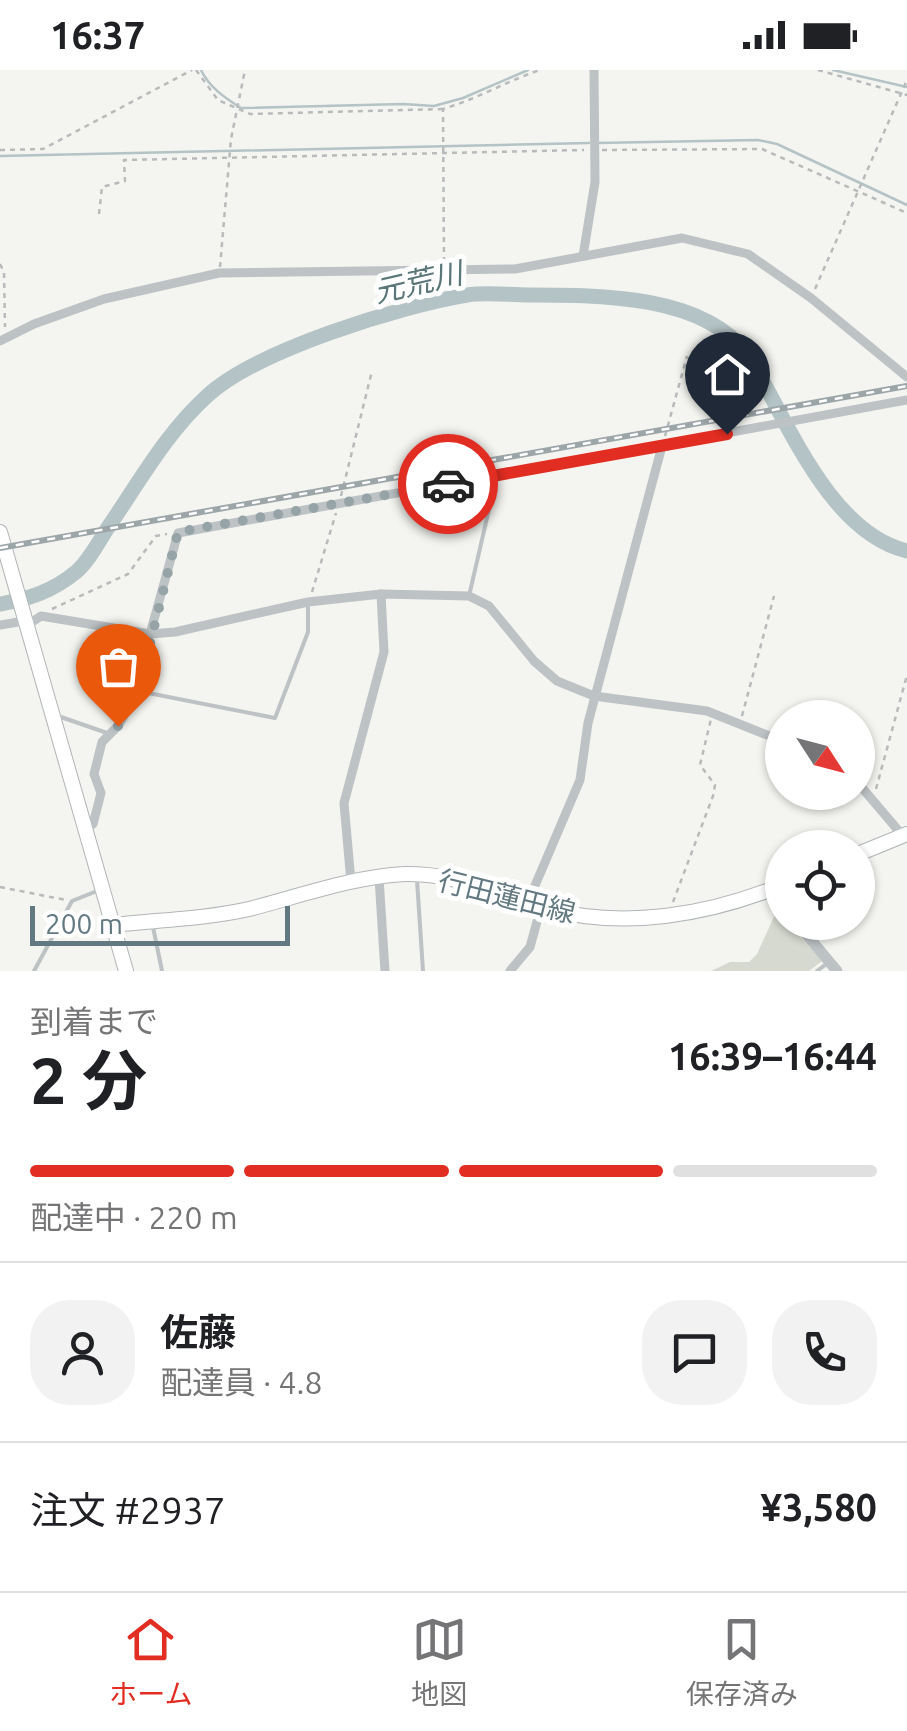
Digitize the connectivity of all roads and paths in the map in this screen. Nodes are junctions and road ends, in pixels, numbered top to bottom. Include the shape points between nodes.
1 (194, 70) edge
2 (245, 70) edge
3 (540, 70) edge
4 (594, 70) edge
5 (818, 70) edge
6 (907, 80) edge
7 (905, 95) edge
8 (443, 109) junction
9 (237, 111) junction
10 (0, 150) edge
11 (594, 150) junction
12 (443, 152) junction
13 (230, 156) junction
14 (860, 191) junction
15 (907, 213) edge
16 (98, 214) dead end
17 (583, 256) junction
18 (0, 264) edge
19 (444, 269) junction
20 (220, 273) junction
21 (811, 298) junction
22 (2, 340) edge
23 (686, 356) dead end
24 (372, 372) dead end
25 (907, 377) edge
26 (907, 400) edge
27 (662, 446) junction
28 (497, 475) junction
29 (340, 502) junction
30 (0, 532) edge
31 (178, 532) junction
32 (6, 565) edge
33 (381, 594) junction
34 (468, 596) junction
35 (774, 596) dead end
36 (308, 602) junction
37 (41, 616) junction
38 (24, 622) junction
39 (0, 626) edge
40 (150, 634) junction
41 (907, 674) edge
42 (138, 691) junction
43 (594, 696) junction
44 (712, 713) junction
45 (52, 715) junction
46 (740, 724) junction
47 (110, 734) junction
48 (765, 734) edge
49 (875, 791) edge
50 (875, 805) edge
51 (85, 830) junction
52 (906, 836) edge
53 (875, 848) edge
54 (416, 875) junction
55 (379, 878) junction
56 (351, 882) junction
57 (0, 886) edge
58 (102, 889) junction
59 (765, 891) edge
60 (72, 902) junction
61 (534, 904) junction
62 (668, 916) junction
63 (152, 920) junction
64 (112, 924) junction
65 (811, 940) edge
66 (833, 967) edge
67 (34, 971) edge
68 (126, 971) edge
69 (162, 971) edge
70 (385, 971) edge
71 (423, 971) edge
72 (510, 971) edge
73 (817, 971) edge

1 - 9 path
1 - 10 path via 43,150
2 - 9 path
3 - 8 path
4 - 11 street
5 - 7 path
6 - 7 path
7 - 14 path
8 - 9 path
8 - 12 path
9 - 13 path
11 - 12 path
11 - 14 path via 762,149
11 - 17 street
12 - 13 path
12 - 19 path
13 - 16 path via 124,160 125,181 102,187
13 - 20 path
14 - 15 path
14 - 21 path
17 - 19 street via 514,269
17 - 21 street via 682,238 748,254
18 - 22 path
19 - 20 street
20 - 22 street via 104,298
21 - 25 street
23 - 27 path
24 - 29 path
26 - 27 street
27 - 28 street
27 - 43 street
28 - 29 street
28 - 34 lane
29 - 31 street
29 - 36 path
30 - 32 main road
31 - 37 path via 156,536 128,574
31 - 40 street
32 - 38 main road
33 - 34 street
33 - 36 street
33 - 56 street via 384,652 344,804
34 - 43 street via 489,606 558,681
35 - 46 path
36 - 40 street
36 - 42 lane via 308,632 275,718
37 - 38 street
37 - 40 street
38 - 39 street
38 - 45 main road
40 - 42 lane
41 - 49 path
42 - 47 street
43 - 44 street
43 - 61 street via 580,780
44 - 46 street
44 - 62 path via 700,765 715,785 713,796
45 - 47 lane
45 - 51 main road
46 - 48 street
47 - 51 street via 94,774 102,792
50 - 52 street
51 - 58 main road
52 - 53 main road
54 - 55 main road, 行田蓮田線
54 - 61 main road, 行田蓮田線
54 - 71 lane
55 - 56 main road, 行田蓮田線
55 - 70 street
56 - 63 main road, 行田蓮田線 via 244,910
57 - 60 path
58 - 60 lane
58 - 64 main road
59 - 62 main road, 行田蓮田線
60 - 67 lane
61 - 62 main road, 行田蓮田線 via 616,919
61 - 72 street via 530,947
63 - 64 main road, 行田蓮田線
63 - 69 lane
64 - 68 main road
65 - 66 street
66 - 73 lane

